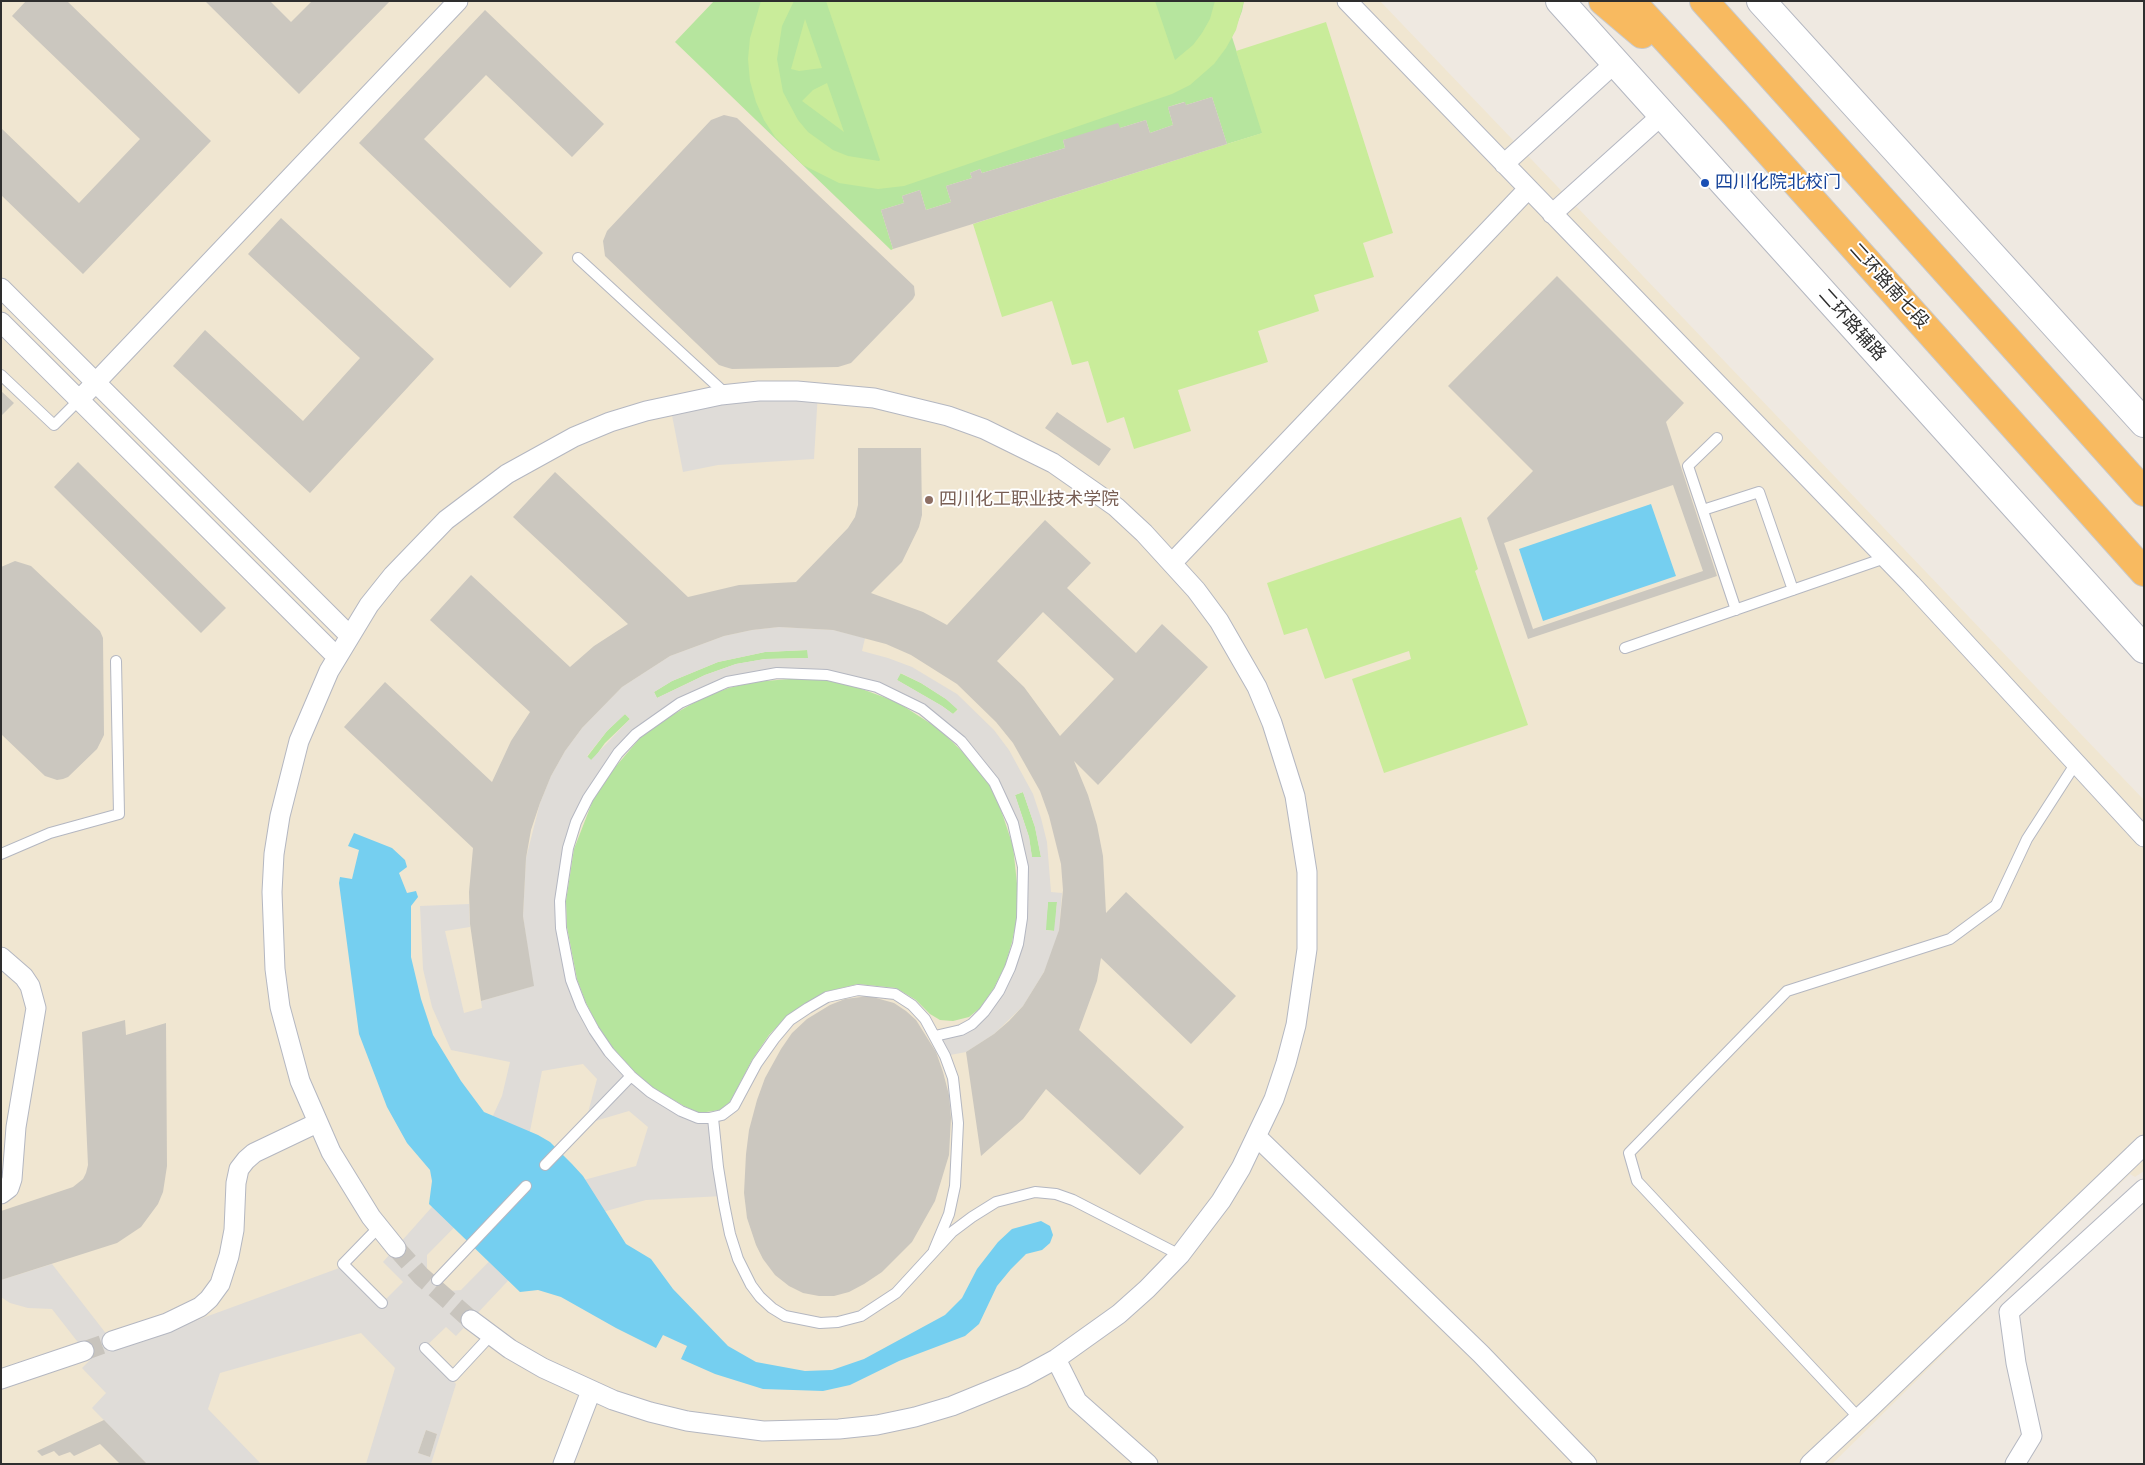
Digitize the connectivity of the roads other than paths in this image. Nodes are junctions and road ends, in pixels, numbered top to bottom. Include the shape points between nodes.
1 (458, 1) edge
2 (1347, 1) edge
3 (1560, 1) edge
4 (1604, 1) edge
5 (1631, 1) edge
6 (1704, 1) edge
7 (1710, 1) edge
8 (1761, 1) edge
9 (1737, 36) junction
10 (1615, 63) junction
11 (1662, 114) junction
12 (1735, 114) junction
13 (1504, 164) junction
14 (1528, 189) junction
15 (1552, 214) junction
16 (578, 258) dead end
17 (1, 288) edge
18 (1, 322) edge
19 (1, 375) edge
20 (96, 382) junction
21 (727, 394) junction
22 (79, 400) junction
23 (2144, 423) edge
24 (1717, 438) dead end
25 (2144, 492) edge
26 (1703, 510) junction
27 (1885, 558) junction
28 (1173, 562) junction
29 (2144, 572) edge
30 (1793, 590) junction
31 (1736, 610) junction
32 (349, 635) junction
33 (1626, 648) dead end
34 (2144, 649) edge
35 (337, 657) junction
36 (116, 661) dead end
37 (2076, 763) junction
38 (2144, 837) edge
39 (1, 854) edge
40 (1, 957) edge
41 (935, 1036) junction
42 (631, 1076) junction
43 (713, 1118) junction
44 (317, 1123) junction
45 (1257, 1138) junction
46 (2144, 1145) edge
47 (546, 1165) dead end
48 (526, 1186) dead end
49 (2144, 1189) edge
50 (1, 1194) edge
51 (379, 1227) junction
52 (396, 1248) tunnel mouth
53 (934, 1250) junction
54 (1180, 1255) junction
55 (437, 1280) dead end
56 (382, 1303) dead end
57 (471, 1320) tunnel mouth
58 (490, 1335) junction
59 (112, 1342) tunnel mouth
60 (425, 1348) dead end
61 (84, 1351) tunnel mouth
62 (1056, 1359) junction
63 (1, 1379) edge
64 (591, 1391) junction
65 (1859, 1418) junction
66 (563, 1464) edge
67 (1148, 1464) edge
68 (1587, 1464) edge
69 (1810, 1464) edge
70 (2015, 1464) edge

1 - 20 street
2 - 13 street
3 - 10 main road, 二环路辅路
4 - 12 highway
5 - 12 highway, 二环路南七段
6 - 9 highway
7 - 9 highway
8 - 23 main road
9 - 25 highway
10 - 11 main road, 二环路辅路
10 - 13 street
11 - 15 street
11 - 34 main road, 二环路辅路
12 - 29 highway, 二环路南七段
13 - 14 street
14 - 15 street
14 - 28 street
15 - 27 street
16 - 21 lane
17 - 20 street
18 - 22 street
19 - 22 lane via 54,426
20 - 22 street
20 - 32 street
21 - 28 street via 797,391 874,398 948,416 984,429 1085,484 1137,526
21 - 32 street via 676,403 610,422 574,437 507,474 446,520 418,547
22 - 35 street
24 - 26 lane via 1688,466
26 - 30 lane via 1759,492
26 - 31 lane
27 - 30 lane
27 - 37 street
28 - 45 street via 1219,621 1257,687 1285,759 1302,834 1308,911 1303,988 1286,1063
30 - 31 lane
31 - 33 lane
32 - 35 street
35 - 44 street via 313,706 288,778 274,854 272,892 273,950 280,1007 300,1081
36 - 39 lane via 119,814 50,833
37 - 38 street
37 - 65 lane via 2027,839 1996,905 1950,940 1787,991 1629,1153 1637,1182
40 - 50 street via 24,977 36,1008 16,1127 12,1180
41 - 42 lane via 960,1030 984,1012 999,991 1018,944 1023,867 1013,823 994,782 961,741 942,724 914,705 876,687 802,672 752,676 720,685 680,703 636,734 618,753 588,798 568,848 561,892 561,928 571,980 594,1030
41 - 43 lane via 912,1005 894,994 858,990 827,997 790,1020 757,1063 734,1106
41 - 53 lane via 952,1078 958,1123 949,1214
42 - 43 lane via 681,1111 698,1118
42 - 47 lane
43 - 53 lane via 718,1167 730,1234 738,1259 760,1297 778,1312 820,1323 861,1316 896,1293
44 - 51 street via 350,1185
44 - 59 street via 254,1153 240,1169 229,1256 220,1284 209,1299 167,1323
45 - 54 street via 1221,1201
45 - 68 street via 1482,1354
46 - 65 street
48 - 55 lane
49 - 70 street via 2009,1312 2032,1436
51 - 52 street
51 - 56 lane via 343,1264
53 - 54 lane via 952,1232 996,1202 1035,1192 1073,1200
54 - 62 street via 1119,1314
57 - 58 street
58 - 60 lane via 452,1376
58 - 64 street via 544,1368
61 - 63 street
62 - 64 street via 996,1389 952,1406 891,1422 839,1429 763,1431 725,1427 650,1412
62 - 67 street via 1077,1401
64 - 66 street
65 - 69 street

